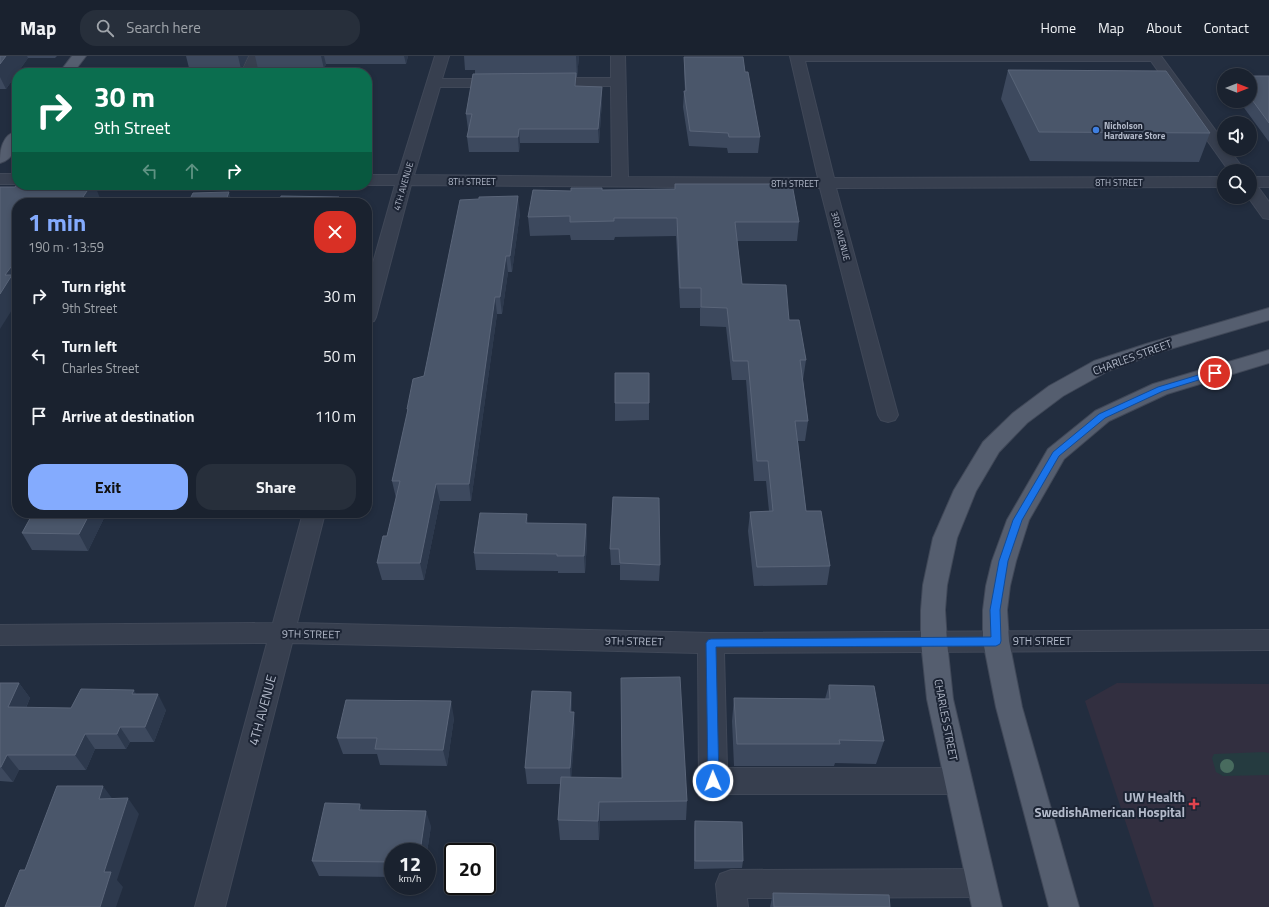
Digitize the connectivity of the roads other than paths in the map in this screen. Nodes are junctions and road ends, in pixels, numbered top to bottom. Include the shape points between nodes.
1 (79, 56) edge
2 (256, 56) edge
3 (442, 56) edge
4 (618, 56) edge
5 (797, 56) edge
6 (1154, 56) edge
7 (930, 57) edge
8 (70, 68) edge
9 (250, 68) edge
10 (516, 82) edge
11 (532, 82) edge
12 (619, 82) junction
13 (434, 83) junction
14 (12, 142) edge
15 (0, 158) edge
16 (1231, 164) edge
17 (0, 178) edge
18 (12, 179) edge
19 (372, 180) edge
20 (405, 181) junction
21 (620, 182) junction
22 (1217, 182) edge
23 (1257, 182) edge
24 (1269, 182) edge
25 (827, 183) junction
26 (1257, 198) edge
27 (1269, 214) edge
28 (372, 300) edge
29 (1269, 314) edge
30 (1269, 356) edge
31 (888, 415) dead end
32 (313, 518) edge
33 (282, 633) junction
34 (0, 635) edge
35 (1269, 640) edge
36 (996, 641) junction
37 (934, 642) junction
38 (711, 643) junction
39 (958, 781) junction
40 (984, 895) edge
41 (210, 907) edge
42 (733, 907) edge
43 (1064, 907) edge

1 - 8 main road
2 - 9 street
3 - 13 street, 4TH AVENUE
4 - 12 street
5 - 7 street
5 - 25 street, 3RD AVENUE
6 - 7 street
6 - 16 street
10 - 13 street
11 - 12 street
12 - 21 street
13 - 20 street, 4TH AVENUE
14 - 15 main road
17 - 18 street
19 - 20 street, 8TH STREET
20 - 21 street, 8TH STREET
20 - 28 street, 4TH AVENUE
21 - 25 street, 8TH STREET
22 - 25 street, 8TH STREET
23 - 24 street
25 - 31 street, 3RD AVENUE
26 - 27 street
29 - 37 main road, CHARLES STREET via 1101,366 1056,391 1020,418 991,447 965,490 945,538 934,593
30 - 36 main road via 1160,389 1102,416 1056,454 1018,520 1004,561 996,605
32 - 33 street, 4TH AVENUE
33 - 34 street, 9TH STREET
33 - 38 street, 9TH STREET
33 - 41 street, 4TH AVENUE
35 - 36 street, 9TH STREET
36 - 37 street, 9TH STREET
36 - 43 main road via 1009,707
37 - 38 street, 9TH STREET
37 - 39 main road, CHARLES STREET via 940,699
38 - 39 street via 713,781
39 - 40 main road, CHARLES STREET
40 - 42 street via 731,884

